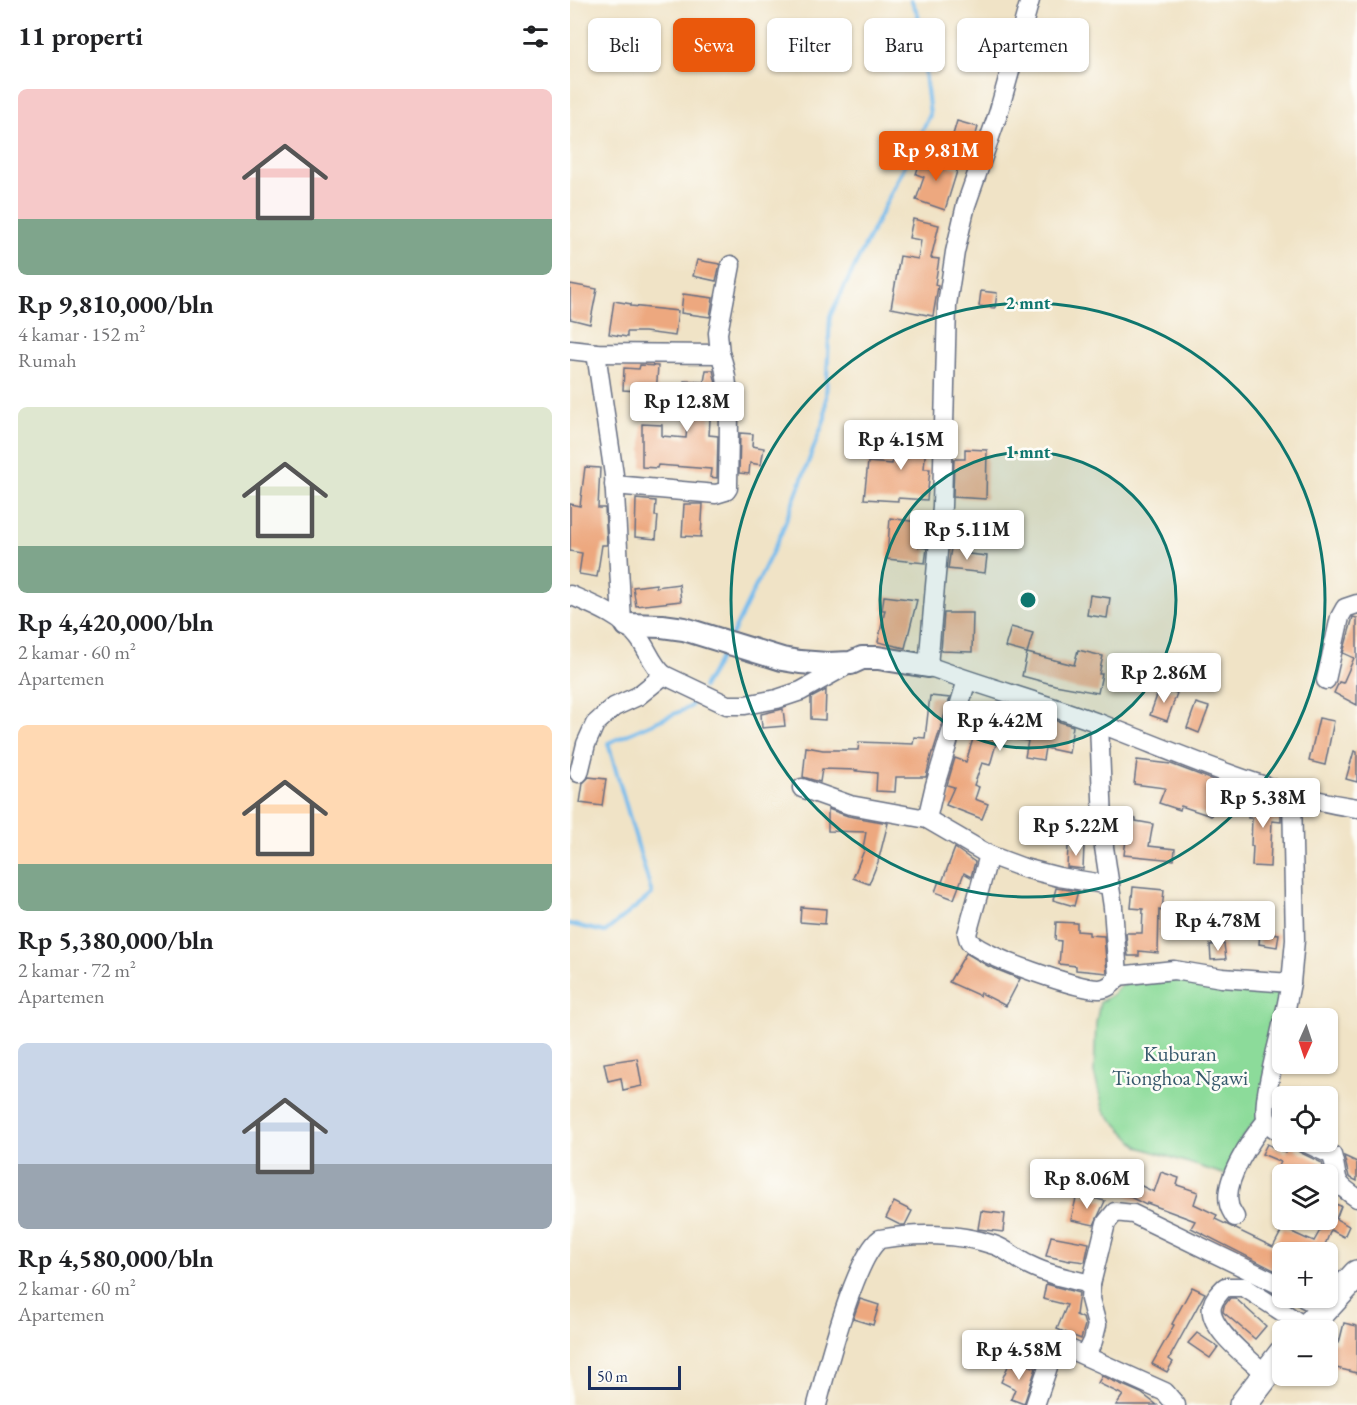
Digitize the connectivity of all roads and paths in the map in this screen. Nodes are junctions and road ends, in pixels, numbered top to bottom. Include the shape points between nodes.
1 (1030, 0) edge
2 (731, 265) dead end
3 (570, 350) edge
4 (596, 353) junction
5 (720, 354) junction
6 (614, 485) junction
7 (570, 595) edge
8 (1357, 604) edge
9 (625, 623) junction
10 (851, 663) junction
11 (928, 666) junction
12 (670, 678) junction
13 (967, 680) junction
14 (1326, 680) dead end
15 (1099, 723) junction
16 (579, 773) dead end
17 (802, 788) dead end
18 (1292, 795) junction
19 (1357, 808) edge
20 (927, 819) junction
21 (989, 855) junction
22 (1110, 885) junction
23 (1118, 976) junction
24 (1291, 983) junction
25 (1286, 1008) edge
26 (1272, 1072) edge
27 (1267, 1120) junction
28 (1272, 1126) edge
29 (1326, 1152) edge
30 (1357, 1198) edge
31 (1235, 1217) dead end
32 (1357, 1274) edge
33 (1272, 1281) edge
34 (1091, 1284) junction
35 (1338, 1287) edge
36 (1293, 1320) edge
37 (1086, 1356) junction
38 (1272, 1363) edge
39 (1272, 1367) edge
40 (817, 1405) edge
41 (1035, 1405) edge
42 (1176, 1405) edge
43 (1243, 1405) edge

1 - 11 street via 955,252 947,305 942,506
2 - 5 street via 718,333
3 - 4 street
4 - 5 street
4 - 6 street
5 - 6 street via 727,384 726,492
6 - 9 street
7 - 9 street
8 - 14 street via 1345,608 1340,617
9 - 10 main road via 684,629 782,658
9 - 12 street via 641,640 656,668
10 - 11 main road via 878,658
10 - 12 street via 801,691 746,705 727,705
11 - 13 street
12 - 16 street via 614,707 595,724
13 - 15 street
13 - 20 street
15 - 18 street
15 - 22 street via 1104,847
17 - 20 street via 850,805
18 - 19 street
18 - 24 street
20 - 21 street
21 - 22 street via 1059,877
21 - 23 street via 967,934 971,942 1014,965 1086,988 1101,989
22 - 23 street
23 - 24 street via 1174,970
24 - 25 street
26 - 27 street
27 - 28 street
27 - 31 street via 1253,1137 1229,1189 1228,1205
29 - 30 street via 1332,1155 1337,1181
32 - 35 highway
33 - 34 street via 1133,1214 1115,1212 1106,1223
34 - 37 street via 1090,1299 1097,1325
34 - 40 street via 1057,1276 997,1245 979,1240 931,1235 880,1239 862,1265
36 - 38 street via 1244,1287 1225,1287 1215,1297 1211,1308 1216,1327
37 - 41 street via 1065,1347 1053,1352
37 - 42 street via 1166,1392
39 - 43 highway

